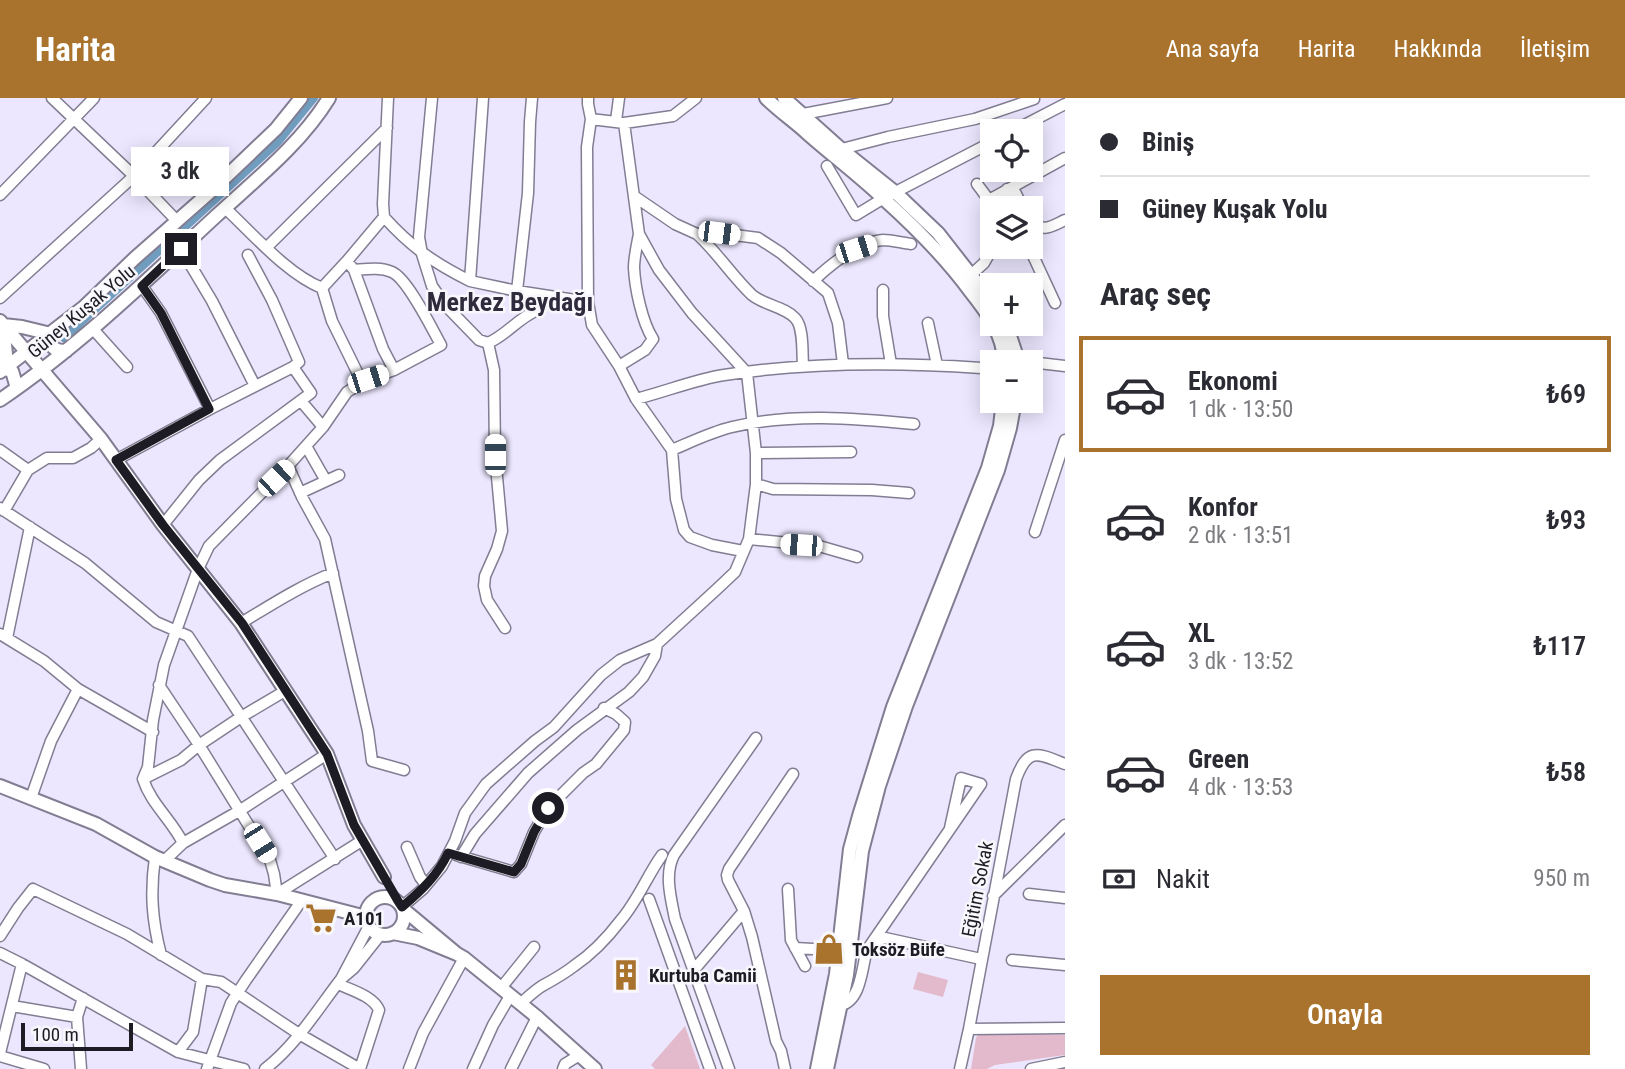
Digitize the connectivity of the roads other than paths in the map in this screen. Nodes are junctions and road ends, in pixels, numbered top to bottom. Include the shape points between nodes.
1 (51, 98) edge
2 (94, 98) edge
3 (206, 98) edge
4 (301, 98) edge
5 (388, 98) edge
6 (432, 98) edge
7 (483, 98) edge
8 (533, 98) edge
9 (588, 98) edge
10 (619, 98) edge
11 (696, 98) edge
12 (766, 98) edge
13 (784, 98) edge
14 (887, 98) edge
15 (328, 99) edge
16 (1034, 99) edge
17 (858, 101) edge
18 (1065, 104) edge
19 (801, 114) junction
20 (787, 118) junction
21 (74, 119) junction
22 (592, 119) junction
23 (1036, 119) edge
24 (620, 122) junction
25 (387, 128) junction
26 (980, 148) edge
27 (833, 156) junction
28 (1065, 158) edge
29 (134, 176) junction
30 (977, 184) dead end
31 (1007, 190) junction
32 (0, 195) edge
33 (890, 195) junction
34 (634, 196) junction
35 (986, 196) edge
36 (996, 196) edge
37 (1007, 196) edge
38 (1017, 196) edge
39 (225, 208) junction
40 (384, 218) junction
41 (1065, 220) edge
42 (177, 221) junction
43 (1043, 228) edge
44 (639, 234) junction
45 (697, 234) junction
46 (911, 244) dead end
47 (267, 247) junction
48 (181, 249) junction
49 (422, 254) junction
50 (248, 255) dead end
51 (987, 259) edge
52 (1035, 259) edge
53 (351, 266) junction
54 (972, 274) junction
55 (470, 281) junction
56 (813, 281) junction
57 (980, 285) edge
58 (142, 286) junction
59 (322, 288) junction
60 (883, 290) dead end
61 (517, 292) junction
62 (0, 298) edge
63 (588, 302) junction
64 (1055, 303) dead end
65 (538, 310) dead end
66 (2, 323) edge
67 (928, 323) dead end
68 (93, 329) junction
69 (51, 334) junction
70 (488, 343) junction
71 (1004, 350) edge
72 (66, 351) junction
73 (26, 353) junction
74 (1043, 363) edge
75 (843, 364) junction
76 (891, 364) junction
77 (937, 365) junction
78 (619, 366) junction
79 (803, 366) junction
80 (1065, 366) edge
81 (127, 367) dead end
82 (293, 367) junction
83 (980, 368) edge
84 (394, 370) junction
85 (2, 371) edge
86 (42, 371) junction
87 (747, 373) junction
88 (362, 382) junction
89 (255, 386) junction
90 (17, 388) junction
91 (636, 399) junction
92 (0, 400) edge
93 (301, 401) junction
94 (209, 409) junction
95 (1002, 413) edge
96 (1013, 413) edge
97 (754, 423) junction
98 (914, 424) dead end
99 (323, 427) junction
100 (101, 439) junction
101 (1065, 440) edge
102 (306, 446) junction
103 (0, 450) edge
104 (672, 450) junction
105 (851, 452) dead end
106 (756, 453) junction
107 (116, 460) junction
108 (288, 466) junction
109 (28, 470) junction
110 (339, 475) dead end
111 (326, 481) junction
112 (756, 484) junction
113 (300, 493) junction
114 (909, 493) dead end
115 (2, 509) edge
116 (163, 525) junction
117 (30, 527) junction
118 (1035, 533) dead end
119 (749, 539) junction
120 (743, 551) junction
121 (857, 557) dead end
122 (198, 569) junction
123 (333, 573) junction
124 (242, 623) junction
125 (505, 628) dead end
126 (175, 630) junction
127 (3, 636) edge
128 (657, 644) junction
129 (159, 685) junction
130 (78, 689) junction
131 (285, 691) junction
132 (604, 708) junction
133 (242, 717) junction
134 (153, 732) junction
135 (756, 738) dead end
136 (199, 745) junction
137 (327, 754) junction
138 (1065, 764) edge
139 (404, 770) dead end
140 (793, 774) dead end
141 (143, 779) junction
142 (283, 782) junction
143 (0, 786) edge
144 (31, 798) junction
145 (239, 811) junction
146 (1065, 825) edge
147 (950, 828) junction
148 (363, 841) junction
149 (183, 843) junction
150 (407, 847) dead end
151 (448, 853) junction
152 (662, 855) dead end
153 (461, 857) junction
154 (160, 859) junction
155 (335, 859) junction
156 (384, 877) junction
157 (426, 885) junction
158 (788, 888) dead end
159 (277, 894) junction
160 (1029, 894) dead end
161 (993, 896) junction
162 (379, 898) junction
163 (1065, 898) edge
164 (649, 899) dead end
165 (302, 900) junction
166 (401, 906) junction
167 (744, 911) junction
168 (368, 921) junction
169 (387, 934) junction
170 (0, 936) edge
171 (534, 947) dead end
172 (869, 947) junction
173 (795, 948) junction
174 (813, 948) dead end
175 (0, 953) edge
176 (161, 955) junction
177 (461, 956) junction
178 (981, 959) junction
179 (1012, 960) dead end
180 (22, 964) junction
181 (1065, 965) edge
182 (805, 966) dead end
183 (693, 971) junction
184 (202, 979) junction
185 (340, 981) junction
186 (237, 993) junction
187 (510, 996) junction
188 (83, 998) junction
189 (841, 1005) junction
190 (12, 1006) junction
191 (77, 1017) junction
192 (537, 1017) junction
193 (969, 1028) junction
194 (1065, 1028) edge
195 (299, 1034) junction
196 (178, 1052) junction
197 (0, 1055) edge
198 (579, 1056) junction
199 (1065, 1062) edge
200 (209, 1064) edge
201 (44, 1069) edge
202 (82, 1069) edge
203 (244, 1069) edge
204 (265, 1069) edge
205 (360, 1069) edge
206 (409, 1069) edge
207 (473, 1069) edge
208 (511, 1069) edge
209 (562, 1069) edge
210 (587, 1069) edge
211 (595, 1069) edge
212 (710, 1069) edge
213 (729, 1069) edge
214 (785, 1069) edge
215 (817, 1069) edge
216 (827, 1069) edge
217 (960, 1069) edge
218 (1031, 1069) edge

1 - 21 street
2 - 21 street
3 - 29 street
4 - 42 main road, Güney Kuşak Yolu via 276,129
5 - 25 street
6 - 49 street via 419,237
7 - 55 street
8 - 61 street
9 - 22 street
10 - 24 street
11 - 24 street via 673,116
12 - 20 main road
13 - 19 main road
14 - 17 street
15 - 39 main road, Güney Kuşak Yolu via 293,145
16 - 27 street
17 - 19 street
18 - 23 street
19 - 20 street
19 - 27 main road
20 - 27 main road
21 - 29 street
21 - 32 street
22 - 24 street
22 - 63 street via 587,147
24 - 34 street
25 - 40 street
25 - 47 street
26 - 33 street
27 - 33 main road
27 - 33 street via 856,215
28 - 31 street
29 - 42 street
29 - 62 street
30 - 35 street
31 - 36 street
31 - 37 street
31 - 38 street
33 - 54 main road via 938,233
33 - 71 main road via 989,316
34 - 44 street
34 - 45 street
39 - 47 street
39 - 48 main road, Güney Kuşak Yolu
40 - 49 street
40 - 53 street
41 - 43 street
42 - 69 main road, Güney Kuşak Yolu
44 - 78 street via 634,268 638,299 653,339 645,351
44 - 87 street via 691,313
45 - 56 street via 758,238
45 - 79 street via 752,295 795,317
46 - 56 street via 883,240 856,249
47 - 59 street via 309,283
48 - 58 main road, Güney Kuşak Yolu
48 - 89 street
49 - 55 street
49 - 70 street via 432,286 446,306 479,340
50 - 82 street via 299,362
51 - 54 street
52 - 64 street
53 - 59 street
53 - 84 street
53 - 84 street via 394,272 441,345
54 - 57 main road
55 - 61 street
56 - 75 street via 828,293 838,323
58 - 68 main road, Güney Kuşak Yolu
58 - 94 street via 161,313
59 - 88 street via 332,321
60 - 76 street
61 - 63 street
63 - 78 street via 592,325
65 - 70 street
66 - 69 main road
66 - 73 main road
66 - 85 main road via 6,354
67 - 77 street
68 - 72 main road, Güney Kuşak Yolu
68 - 81 street
69 - 72 main road via 52,347
69 - 73 main road, Güney Kuşak Yolu
70 - 125 street via 494,370 502,531 484,586 487,600
72 - 86 main road, Güney Kuşak Yolu
73 - 85 main road, Güney Kuşak Yolu
73 - 86 main road
74 - 80 street
75 - 76 street
75 - 79 street
76 - 77 street
77 - 83 street
78 - 91 street
79 - 87 street
82 - 89 street
82 - 93 street via 311,393
84 - 88 street
85 - 90 main road via 12,371
86 - 90 main road, Güney Kuşak Yolu
86 - 100 main road
87 - 91 street via 722,375
87 - 97 street
88 - 99 street via 347,392
89 - 94 street
90 - 92 main road, Güney Kuşak Yolu
91 - 104 street
93 - 99 street
93 - 116 street via 220,460
94 - 107 street
95 - 215 main road via 988,468 893,707 859,816
96 - 189 main road via 998,470 905,706 879,786 862,851
97 - 98 street via 803,418
97 - 104 street via 721,430
97 - 106 street
99 - 102 street
100 - 107 main road
100 - 109 street via 73,458 47,458
101 - 118 street
102 - 108 street
102 - 111 street
103 - 109 street
104 - 120 street via 684,530 712,545
105 - 106 street
106 - 112 street
107 - 116 main road
108 - 113 street
108 - 122 street via 209,546
109 - 115 street
110 - 111 street
111 - 113 street
112 - 114 street via 773,489
112 - 119 street
113 - 123 street via 324,539
115 - 117 street
116 - 122 main road
117 - 126 street via 85,563 156,622
117 - 127 street
119 - 120 street
119 - 121 street via 819,546
120 - 128 street via 735,572
122 - 124 main road
122 - 126 street
123 - 124 street
123 - 139 street via 372,761
124 - 131 main road
126 - 129 street
126 - 133 street via 188,636
127 - 130 street
128 - 132 street via 643,677
128 - 151 street via 620,660 601,675 554,727 486,784 465,813
129 - 134 street
129 - 136 street
130 - 134 street
130 - 144 street via 51,741
131 - 133 street
131 - 137 main road
132 - 153 street via 528,773 489,816
132 - 153 street via 625,722 624,730 596,764 548,808 514,872
133 - 136 street
133 - 142 street
134 - 141 street
135 - 183 street via 669,868 675,919
136 - 141 street
136 - 145 street
137 - 142 street
137 - 148 main road
138 - 161 street, Eğitim Sokak via 1037,754 1022,765
140 - 167 street via 727,872
141 - 149 street
142 - 145 street
142 - 155 street
143 - 144 main road
144 - 154 main road via 96,824
145 - 149 street
145 - 159 street via 270,860
146 - 161 street
147 - 147 street via 973,795 981,784 961,778
147 - 172 street
148 - 155 street
148 - 156 main road
149 - 154 street
150 - 157 street
151 - 153 street
151 - 157 street
152 - 187 street via 622,919 578,964 540,987
154 - 159 main road via 225,885
154 - 176 street via 151,882 153,925
155 - 159 street
156 - 162 main road
156 - 166 main road
157 - 166 street
158 - 173 street
159 - 165 main road
160 - 163 street
161 - 178 street, Eğitim Sokak
162 - 166 main road via 386,896
162 - 168 main road via 369,905
164 - 212 street
165 - 168 main road
165 - 186 street
166 - 169 main road via 402,925
166 - 177 main road
167 - 183 street
167 - 214 street
168 - 169 main road via 375,932
168 - 185 street
169 - 177 main road via 418,938
169 - 185 street
170 - 176 street via 33,889
171 - 187 street
172 - 178 street via 885,938
172 - 189 street via 853,998
173 - 174 street
173 - 182 street
175 - 180 street
176 - 184 street
177 - 187 main road
177 - 206 street
178 - 193 street, Eğitim Sokak
179 - 181 street
180 - 188 street
180 - 190 street
183 - 213 street
184 - 186 street via 220,982
184 - 196 street via 193,1032
185 - 195 street
185 - 205 street via 379,1010
186 - 195 street
186 - 200 street
187 - 192 main road
187 - 207 street
188 - 191 street
188 - 196 street
189 - 216 main road
190 - 191 street
190 - 197 street
191 - 202 street
192 - 198 main road
192 - 208 street
193 - 194 street
193 - 217 street, Eğitim Sokak
195 - 204 street
195 - 205 street
196 - 200 street
197 - 201 street
198 - 209 street
198 - 210 main road
198 - 211 main road
199 - 218 street
200 - 203 street

